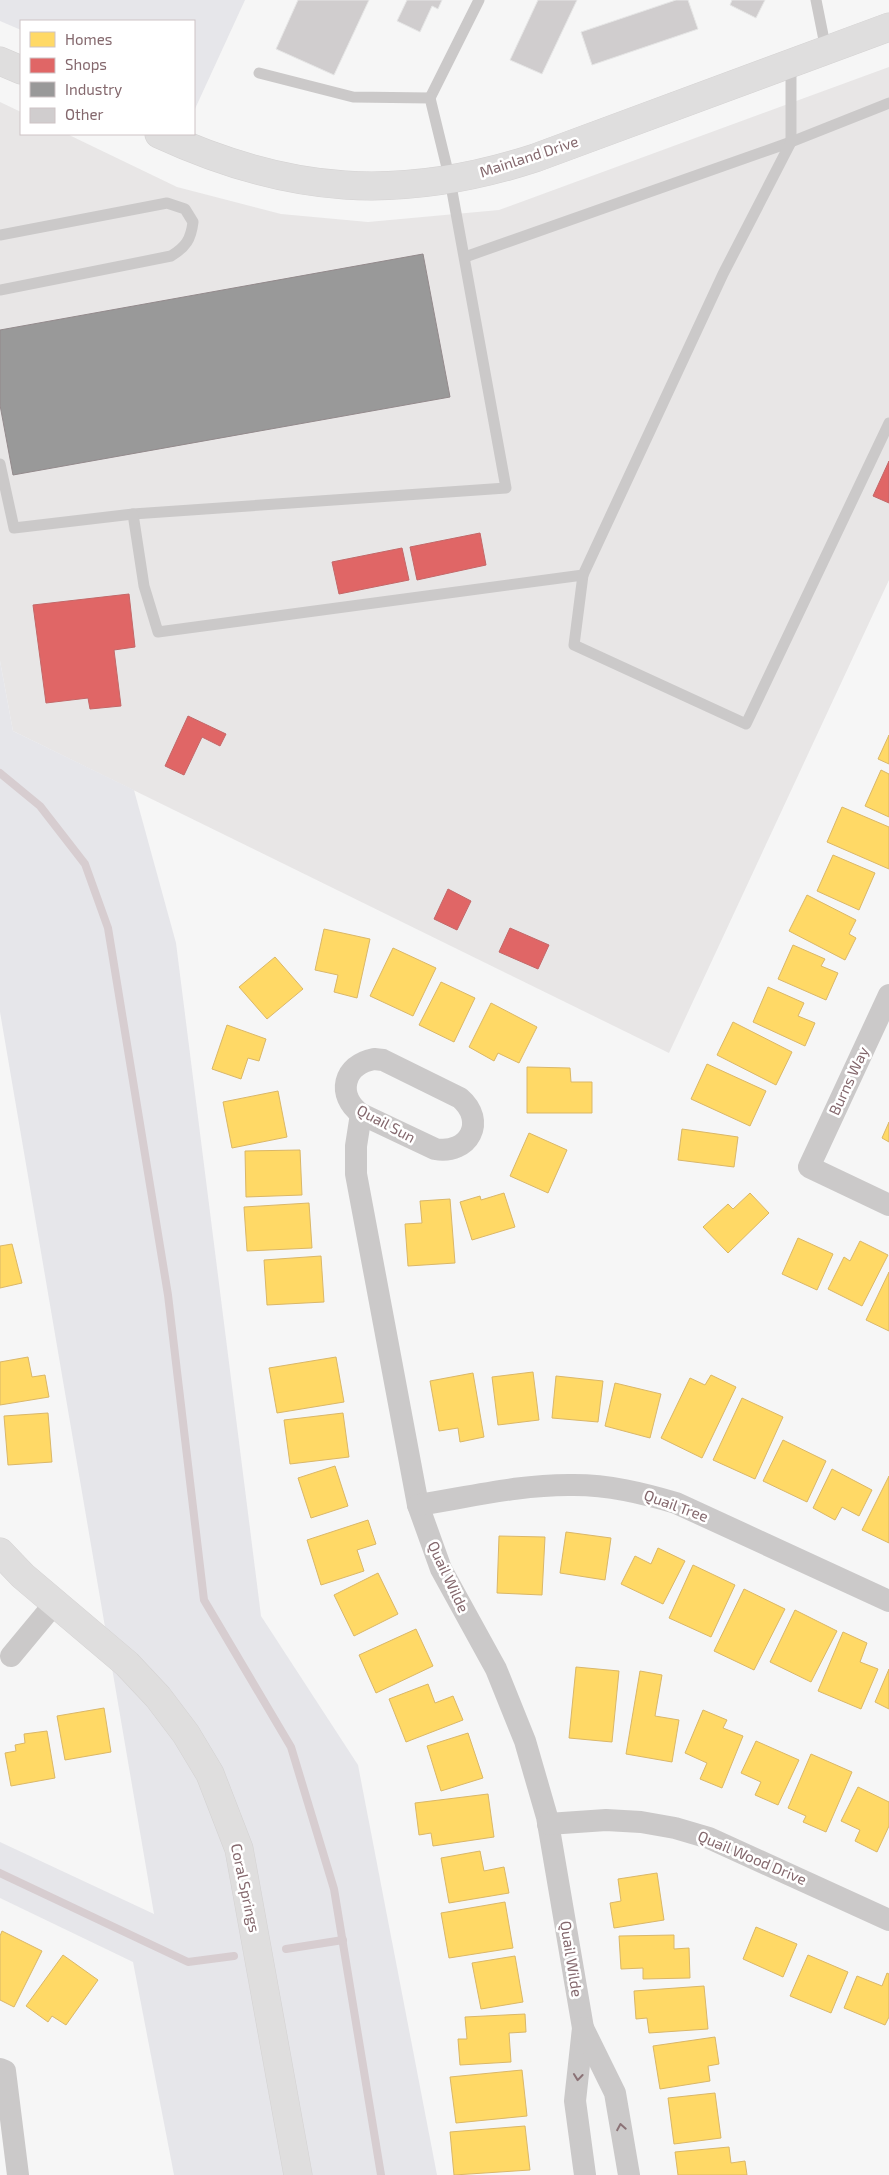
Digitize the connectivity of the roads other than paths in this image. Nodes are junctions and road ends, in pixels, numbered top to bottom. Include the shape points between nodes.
1 (479, 0) edge
2 (816, 0) edge
3 (889, 27) edge
4 (826, 50) junction
5 (0, 60) edge
6 (791, 63) junction
7 (20, 70) edge
8 (259, 73) dead end
9 (430, 98) junction
10 (889, 104) edge
11 (162, 135) edge
12 (791, 142) junction
13 (450, 180) junction
14 (0, 235) edge
15 (464, 257) junction
16 (0, 290) edge
17 (889, 423) edge
18 (0, 464) edge
19 (133, 514) junction
20 (583, 575) junction
21 (889, 995) edge
22 (361, 1114) junction
23 (889, 1205) edge
24 (418, 1505) junction
25 (0, 1552) edge
26 (889, 1601) edge
27 (55, 1603) junction
28 (11, 1656) dead end
29 (548, 1824) junction
30 (889, 1920) edge
31 (583, 2028) junction
32 (2, 2070) edge
33 (18, 2175) edge
34 (298, 2175) edge
35 (585, 2175) edge
36 (629, 2175) edge

1 - 9 lane
2 - 4 lane
3 - 4 main road, Mainland Drive
4 - 6 main road, Mainland Drive
5 - 7 main road
6 - 12 lane
6 - 13 main road, Mainland Drive via 535,158
8 - 9 lane via 353,96
9 - 13 lane
10 - 12 lane
11 - 13 main road, Mainland Drive via 256,171 304,181 401,186
12 - 15 lane
12 - 20 lane via 723,274
13 - 15 lane
14 - 16 lane via 167,203 184,209 193,222 191,237 183,249 171,256
15 - 19 lane via 506,488
17 - 20 lane via 746,724 574,645
18 - 19 lane via 14,528
19 - 20 lane via 144,586 158,632
21 - 23 street, Burns Way via 808,1167
22 - 22 street, Quail Sun via 444,1151 454,1149 468,1138 473,1121 467,1104 460,1098 383,1060 374,1059 356,1066 346,1082 348,1101
22 - 24 street, Quail Wilde via 356,1174
24 - 26 street, Quail Tree via 539,1486 608,1487 643,1493 676,1503
24 - 29 street, Quail Wilde via 441,1569 496,1669 525,1741
25 - 27 main road, Coral Springs
27 - 28 street
27 - 34 main road, Coral Springs via 126,1664 158,1697 210,1774 239,1849
29 - 30 street, Quail Wood Drive via 606,1820 641,1822 692,1833 741,1851
29 - 31 street, Quail Wilde
31 -> 35 street, Quail Wilde via 575,2101
36 -> 31 street, Quail Wilde via 615,2092
32 - 33 street

